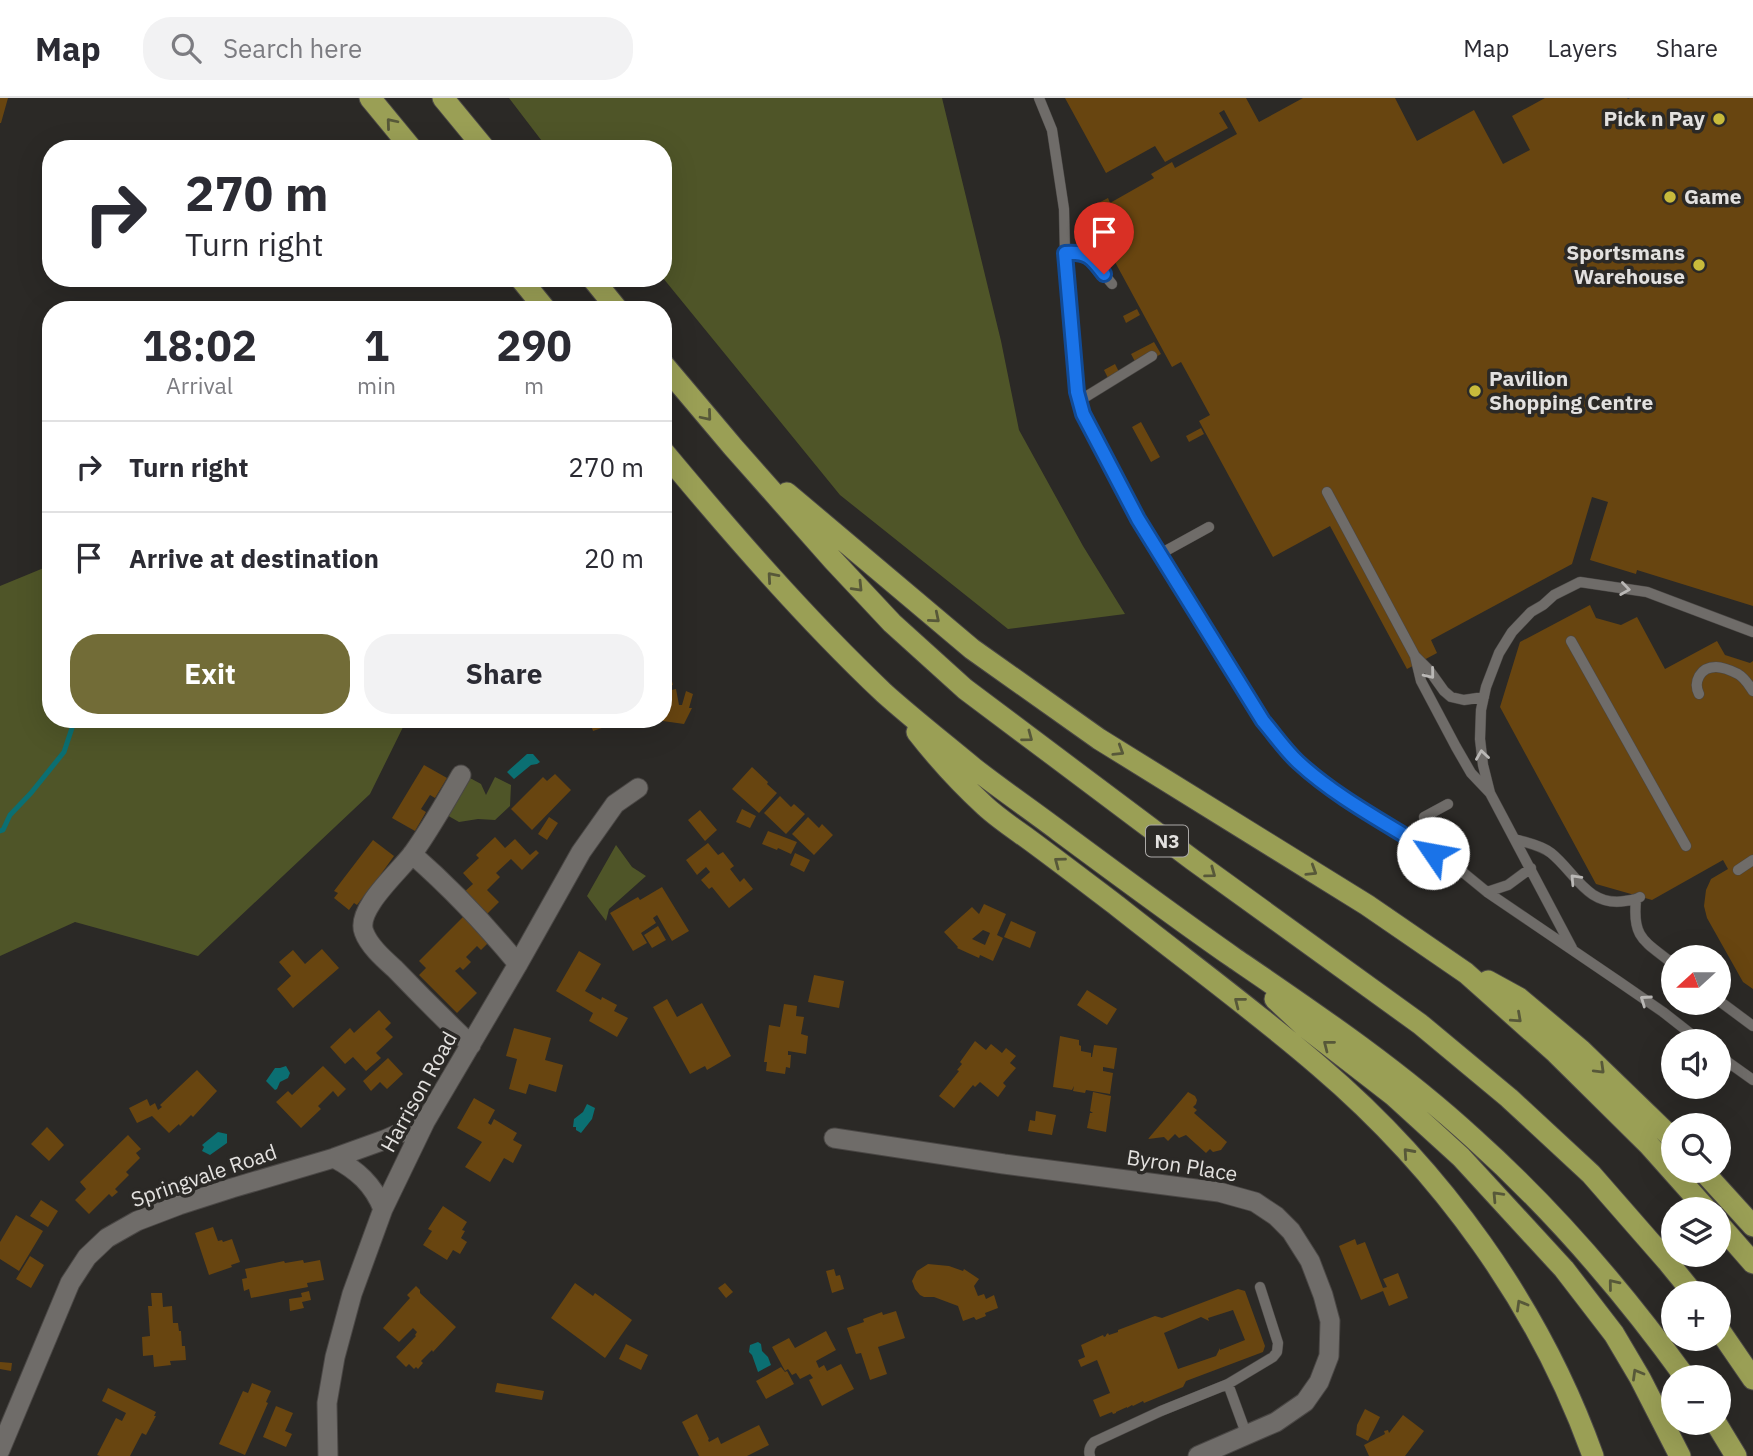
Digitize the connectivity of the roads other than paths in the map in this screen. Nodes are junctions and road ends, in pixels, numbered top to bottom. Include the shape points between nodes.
1 (370, 98) edge
2 (443, 98) edge
3 (1039, 98) edge
4 (405, 140) edge
5 (478, 140) edge
6 (1065, 253) junction
7 (1112, 284) dead end
8 (527, 287) edge
9 (599, 287) edge
10 (539, 301) edge
11 (611, 301) edge
12 (1152, 356) dead end
13 (672, 375) edge
14 (1079, 401) junction
15 (733, 447) junction
16 (672, 462) edge
17 (1327, 492) dead end
18 (1209, 527) dead end
19 (1160, 554) junction
20 (1753, 632) edge
21 (1571, 640) dead end
22 (1415, 656) junction
23 (1753, 691) edge
24 (1699, 694) dead end
25 (888, 696) junction
26 (1484, 697) junction
27 (461, 775) dead end
28 (638, 788) dead end
29 (1490, 793) junction
30 (1448, 804) dead end
31 (1424, 817) dead end
32 (1515, 839) junction
33 (1686, 846) dead end
34 (412, 854) junction
35 (1753, 860) edge
36 (1531, 868) junction
37 (1738, 870) dead end
38 (1487, 892) junction
39 (1572, 949) junction
40 (1661, 954) edge
41 (1231, 955) junction
42 (518, 964) junction
43 (1466, 973) junction
44 (1731, 1010) edge
45 (1753, 1026) edge
46 (1684, 1029) edge
47 (471, 1045) junction
48 (1731, 1064) edge
49 (1753, 1080) edge
50 (425, 1122) junction
51 (1661, 1127) edge
52 (834, 1138) dead end
53 (334, 1158) junction
54 (1714, 1183) edge
55 (1695, 1197) edge
56 (383, 1209) junction
57 (1753, 1226) edge
58 (1731, 1238) edge
59 (1753, 1263) edge
60 (1683, 1281) edge
61 (1260, 1287) dead end
62 (1731, 1347) edge
63 (1676, 1365) edge
64 (1753, 1379) edge
65 (1228, 1384) junction
66 (1723, 1435) edge
67 (1247, 1436) junction
68 (0, 1450) edge
69 (328, 1456) edge
70 (1090, 1456) edge
71 (1198, 1456) edge
72 (1593, 1456) edge
73 (1680, 1456) edge
74 (1736, 1456) edge

4 -> 1 highway
2 - 5 highway
3 - 6 lane via 1052,130 1064,209
6 - 7 lane via 1088,256
6 - 14 lane
8 - 10 highway
9 - 11 highway
12 - 14 lane
13 -> 15 highway, N3
14 - 19 lane via 1093,435
15 -> 43 highway via 972,649 1099,739 1367,905
15 -> 60 highway, N3 via 892,623 965,689 1470,1065 1591,1174
25 -> 16 highway, N3 via 785,592
17 - 22 lane
18 - 19 lane
19 - 38 lane via 1263,721 1298,762
26 -> 20 lane via 1499,653 1521,621 1580,582 1647,592
21 - 33 lane
22 -> 26 lane via 1451,697
22 - 29 lane via 1421,681 1456,747
23 - 24 lane via 1740,675 1716,667 1698,677
25 - 41 highway, N3 via 976,769
72 -> 25 highway via 1555,1364 1507,1282 1454,1204 1397,1141 1320,1067 987,808 943,765
29 -> 26 lane via 1480,739
27 - 34 street
28 - 42 street, Harrison Road via 615,804 581,852
29 - 32 lane
30 - 31 lane
32 - 36 lane
40 -> 32 lane via 1643,940 1634,925 1638,898 1618,902 1596,896 1544,848
34 - 42 street via 479,917
34 - 47 street via 375,899 362,924 363,932
35 - 37 lane
36 - 38 lane via 1508,885
36 - 39 lane
38 - 39 lane
46 -> 39 lane
63 -> 41 highway, N3 via 1591,1258 1472,1137 1330,1023
73 -> 41 highway via 1614,1334 1544,1246 1461,1157 1394,1096 1305,1027
42 - 47 street, Harrison Road
43 -> 51 highway via 1519,998
43 -> 55 highway via 1556,1053
44 - 45 lane
47 - 50 street, Harrison Road
48 - 49 lane
50 - 53 street, Springvale Road
50 - 56 street, Harrison Road
52 - 67 street, Byron Place via 1219,1192 1265,1209 1291,1231 1310,1261 1331,1321 1329,1356 1305,1402
53 - 56 street via 365,1179
53 - 68 street, Springvale Road via 179,1205 107,1238 70,1283
54 - 57 highway
56 - 69 street, Harrison Road via 335,1357 327,1403
58 - 59 highway
61 - 65 lane via 1277,1352
62 - 64 highway
65 - 67 lane
65 - 70 lane via 1094,1442
66 - 74 highway
67 - 71 street, Byron Place

